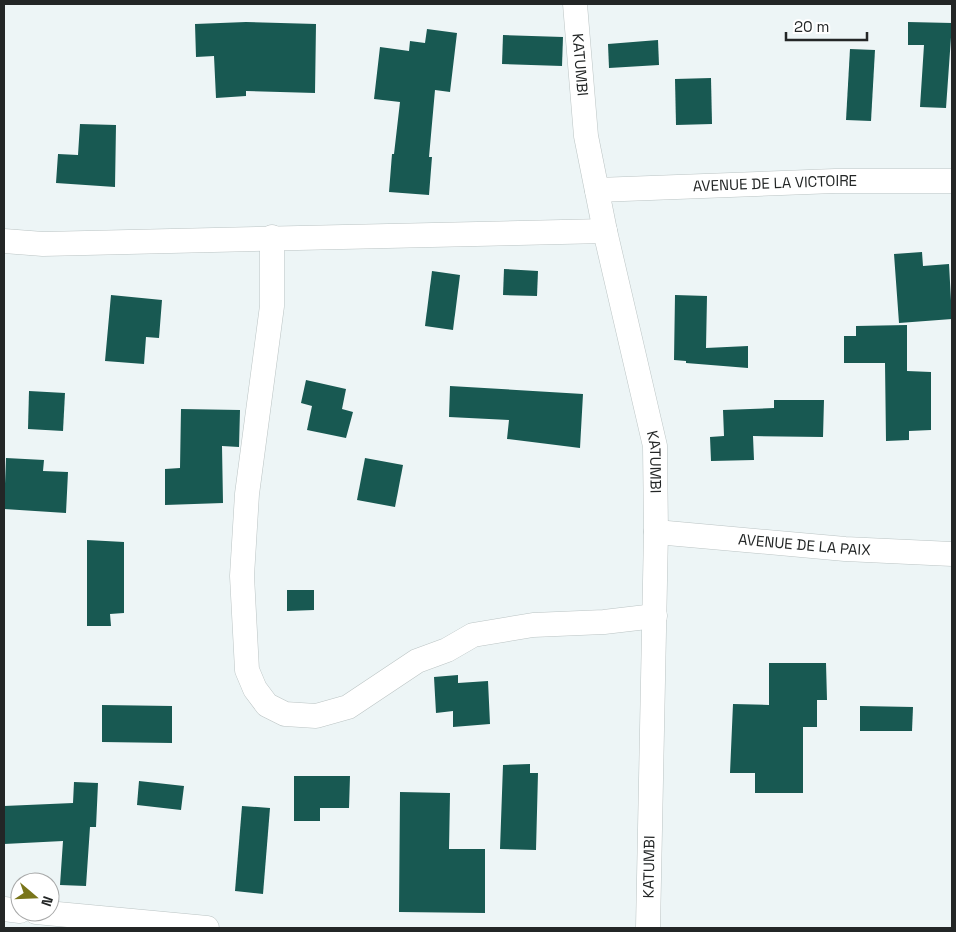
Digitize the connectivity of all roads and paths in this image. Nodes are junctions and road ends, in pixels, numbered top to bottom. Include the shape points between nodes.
1 (575, 4) edge
2 (952, 181) edge
3 (597, 190) junction
4 (605, 231) junction
5 (272, 237) junction
6 (4, 241) edge
7 (656, 532) junction
8 (952, 554) edge
9 (655, 616) junction
10 (60, 915) edge
11 (139, 925) edge
12 (207, 928) edge
13 (648, 928) edge

1 - 3 street, KATUMBI via 586,136
2 - 3 street, AVENUE DE LA VICTOIRE via 835,181
3 - 4 street, KATUMBI
4 - 5 street
4 - 7 street, KATUMBI via 655,446
5 - 6 street via 43,244
5 - 9 street via 272,306 247,494 242,576 247,670 267,705 285,714 316,716 348,706 416,661 473,635 533,625
7 - 8 street, AVENUE DE LA PAIX via 845,549
7 - 9 street, KATUMBI
9 - 13 street, KATUMBI
10 - 11 street
11 - 12 street

